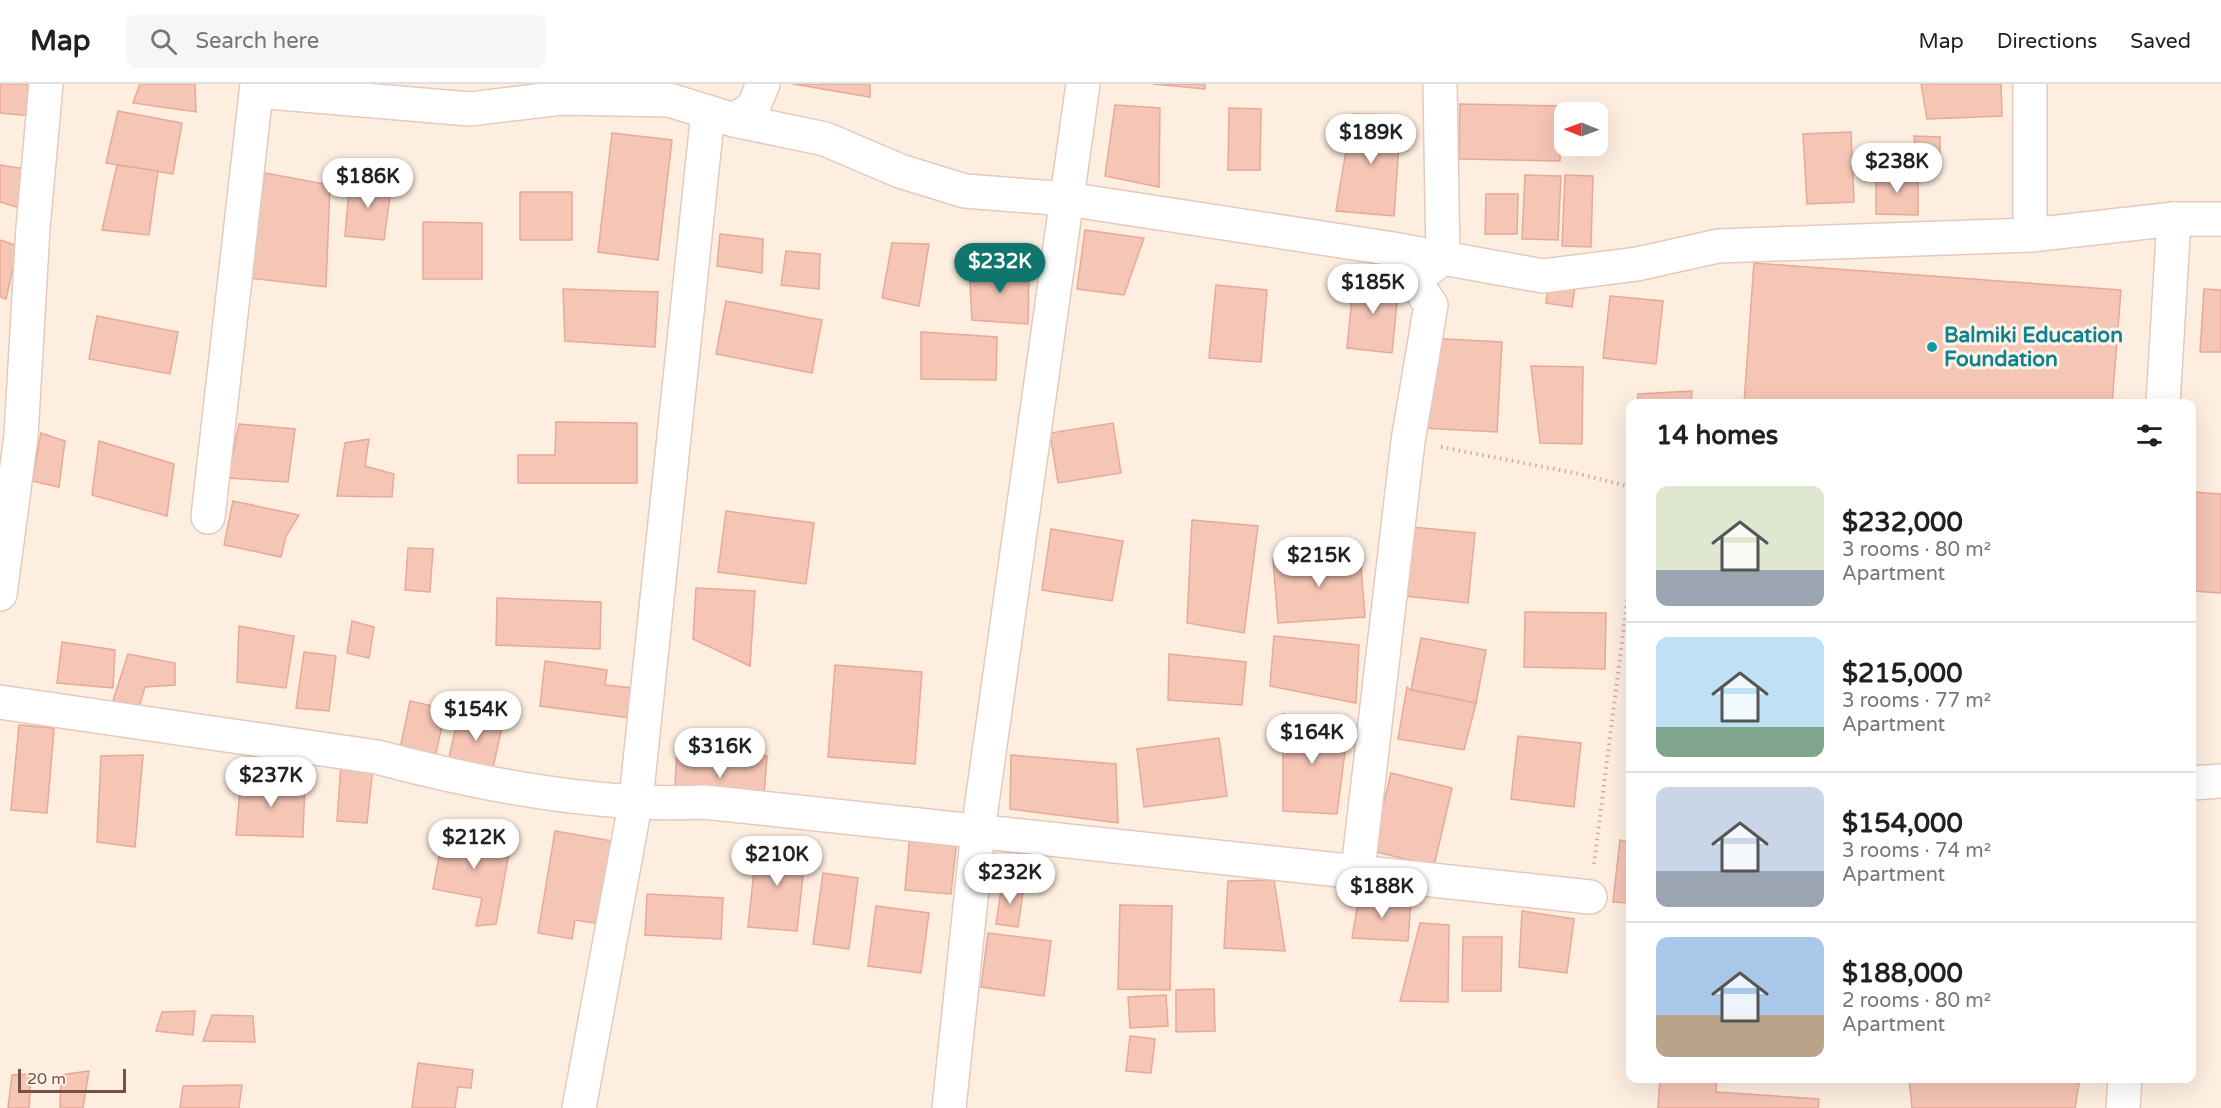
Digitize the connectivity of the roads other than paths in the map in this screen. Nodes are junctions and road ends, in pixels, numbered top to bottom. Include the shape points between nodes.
1 (46, 84) edge
2 (763, 84) edge
3 (1083, 84) edge
4 (1440, 84) edge
5 (2030, 84) edge
6 (257, 88) edge
7 (721, 116) junction
8 (1066, 199) junction
9 (2174, 219) junction
10 (2221, 219) edge
11 (2030, 236) junction
12 (1443, 258) junction
13 (2163, 399) edge
14 (208, 517) dead end
15 (0, 594) edge
16 (0, 702) edge
17 (2221, 781) edge
18 (2196, 783) edge
19 (636, 800) junction
20 (978, 831) junction
21 (1358, 870) junction
22 (1590, 897) road end
23 (2125, 1083) edge
24 (579, 1108) edge
25 (949, 1108) edge
26 (2123, 1108) edge

1 - 15 street via 21,436
2 - 7 street via 753,108
3 - 8 street
4 - 12 street
5 - 11 street
6 - 7 street via 470,109 562,98 669,100
6 - 14 street
7 - 8 street via 825,139 900,171 965,192
7 - 19 street
8 - 12 street
8 - 20 street
9 - 10 street
9 - 11 street
9 - 13 street
11 - 12 street via 1718,246 1637,264 1543,276
12 - 21 street via 1414,280 1431,305 1408,441
16 - 19 street via 377,758 536,791
17 - 18 street
19 - 20 street via 704,802
19 - 24 street
20 - 21 street
20 - 25 street
21 - 22 street
23 - 26 street

